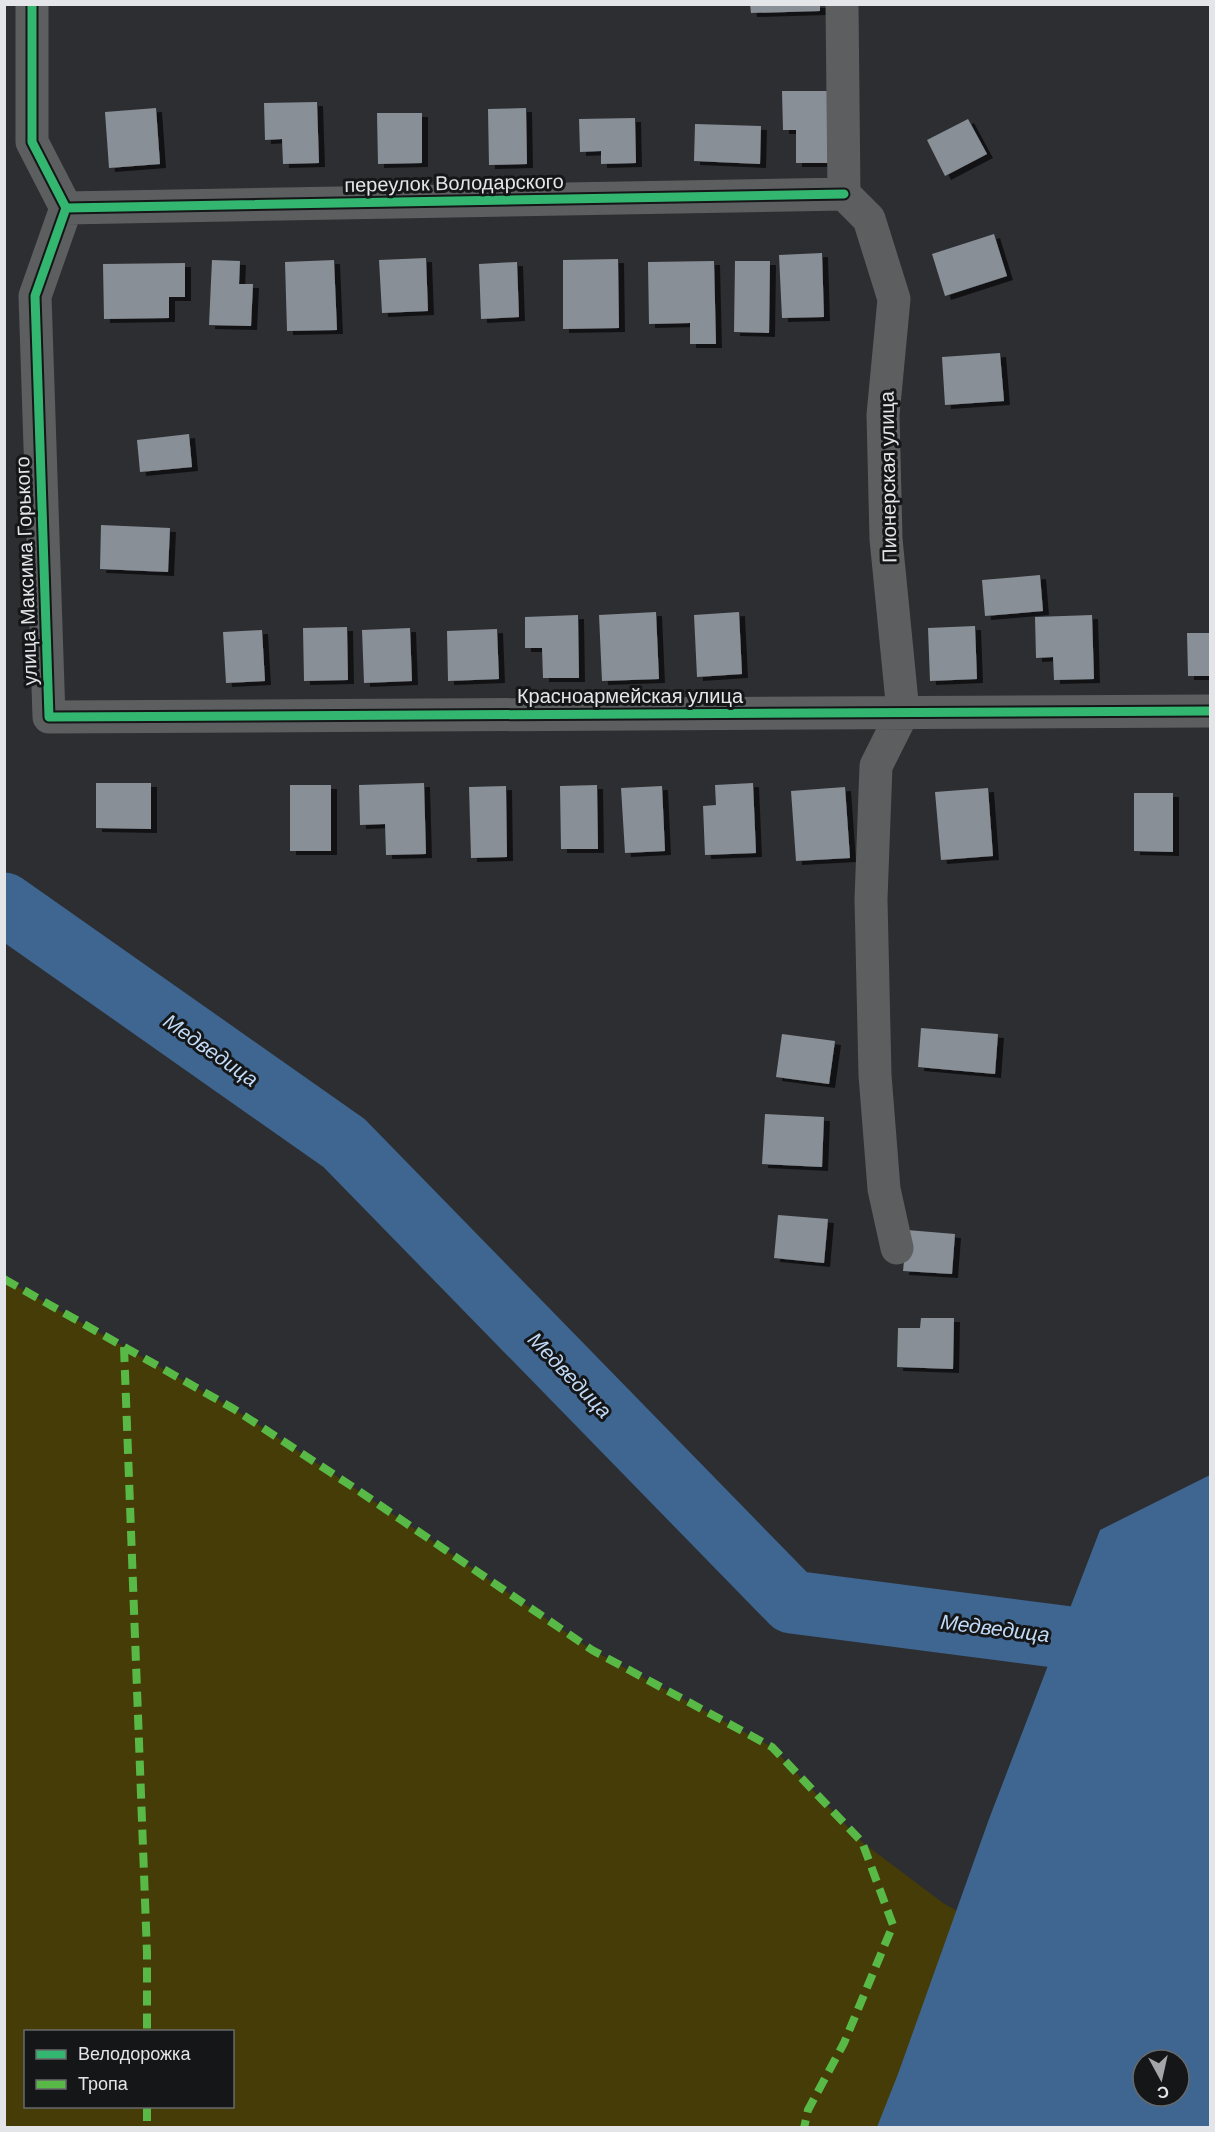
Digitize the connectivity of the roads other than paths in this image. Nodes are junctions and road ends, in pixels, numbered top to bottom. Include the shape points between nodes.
1 (32, 4) edge
2 (842, 4) edge
3 (844, 194) junction
4 (66, 208) junction
5 (1210, 711) edge
6 (903, 712) junction
7 (49, 717) joint
8 (897, 1248) dead end

1 - 4 street via 32,142
2 - 3 street
3 - 4 street, переулок Володарского
3 - 6 street, Пионерская улица via 869,219 894,299 883,415 886,539
4 - 7 street, улица Максима Горького via 35,296
5 - 6 street, Красноармейская улица
6 - 7 street, Красноармейская улица
6 - 8 street via 876,766 872,898 875,1075 884,1189

